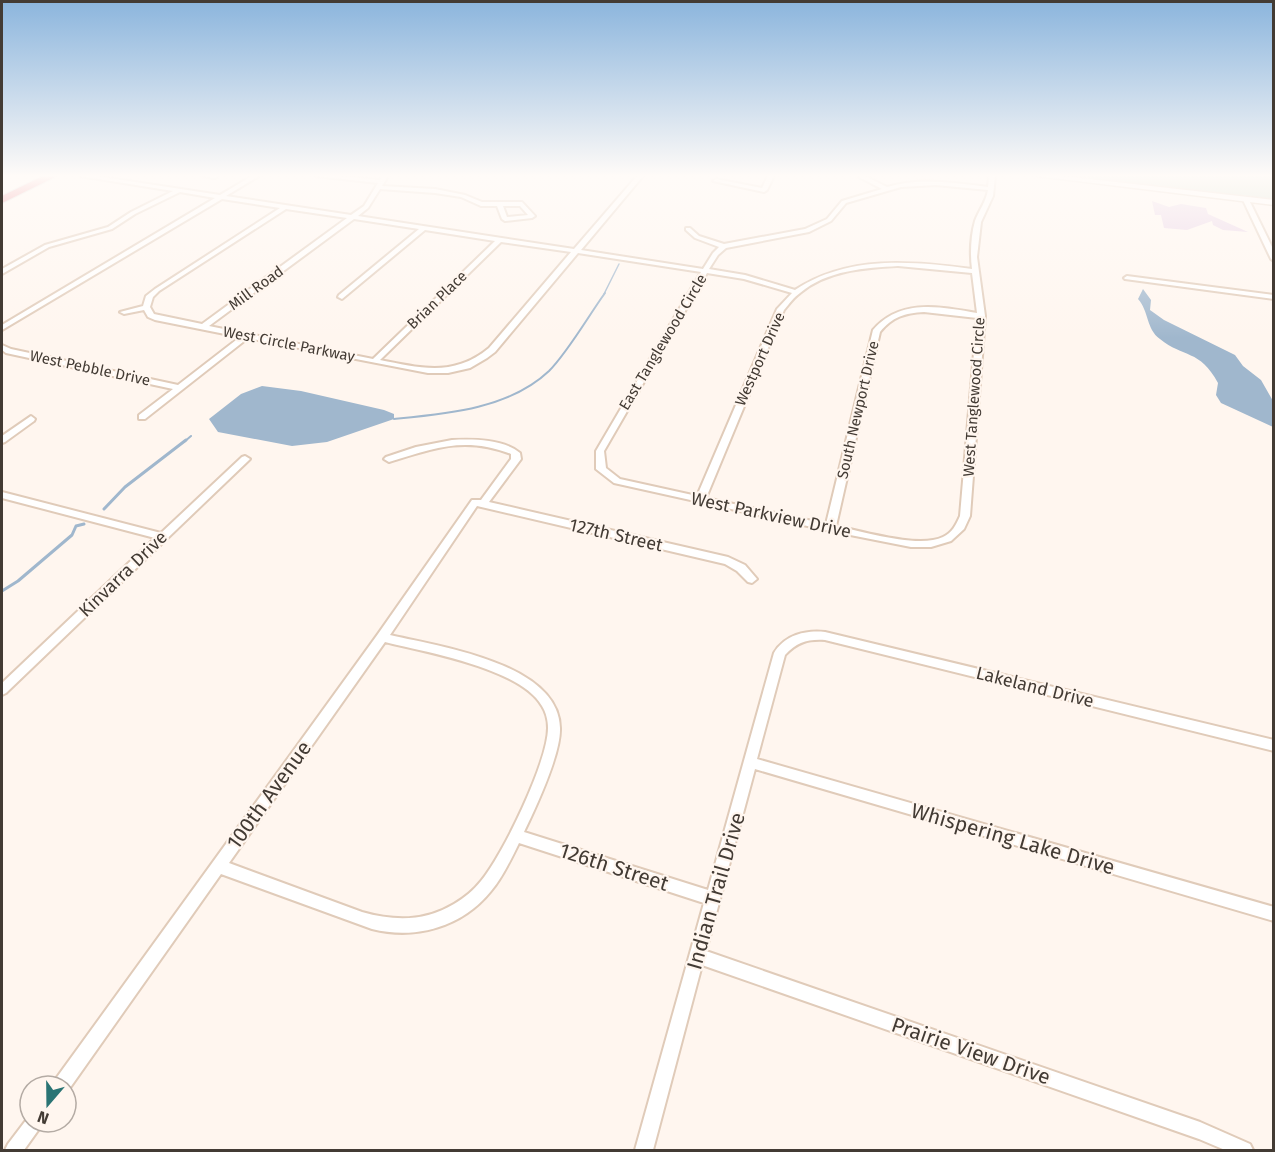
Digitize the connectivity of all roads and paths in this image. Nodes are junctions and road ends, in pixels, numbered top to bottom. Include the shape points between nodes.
1 (104, 230) edge
2 (165, 230) edge
3 (250, 230) edge
4 (336, 230) edge
5 (422, 230) edge
6 (436, 230) edge
7 (594, 230) edge
8 (689, 230) edge
9 (809, 230) edge
10 (977, 230) edge
11 (1260, 230) edge
12 (500, 239) junction
13 (724, 246) junction
14 (576, 251) junction
15 (1274, 259) edge
16 (706, 271) junction
17 (975, 271) junction
18 (2, 272) edge
19 (1127, 278) dead end
20 (795, 292) junction
21 (342, 297) dead end
22 (1274, 297) edge
23 (146, 307) junction
24 (124, 312) dead end
25 (981, 316) junction
26 (203, 327) junction
27 (2, 328) edge
28 (247, 336) junction
29 (2, 346) edge
30 (375, 361) junction
31 (179, 388) junction
32 (142, 417) dead end
33 (31, 419) dead end
34 (2, 440) edge
35 (245, 459) dead end
36 (389, 459) dead end
37 (601, 469) joint
38 (2, 495) edge
39 (700, 500) junction
40 (479, 503) junction
41 (830, 528) junction
42 (163, 537) junction
43 (945, 542) joint
44 (752, 579) dead end
45 (382, 637) junction
46 (796, 639) joint
47 (2, 690) edge
48 (1274, 746) edge
49 (752, 763) junction
50 (515, 835) junction
51 (219, 866) junction
52 (713, 899) junction
53 (1274, 914) edge
54 (698, 956) junction
55 (70, 1074) edge
56 (26, 1134) edge
57 (14, 1150) edge
58 (644, 1150) edge
59 (1244, 1150) edge

1 - 18 street via 47,246
2 - 27 street
3 - 23 street via 150,296
4 - 26 street, Mill Road
5 - 21 street
6 - 12 street
7 - 14 street
8 - 13 street via 697,237
9 - 13 street
10 - 17 street, West Tanglewood Circle
11 - 15 street
12 - 14 street
12 - 30 street, Brian Place
13 - 16 street, East Tanglewood Circle
14 - 16 street
14 - 30 street, West Circle Parkway via 492,350 477,362 438,371
16 - 20 street
16 - 37 street, East Tanglewood Circle via 604,441 600,450
17 - 20 street, Westport Drive via 915,264 858,268 825,276
17 - 25 street, West Tanglewood Circle
19 - 22 street
20 - 39 street, Westport Drive via 781,309
23 - 24 street
23 - 26 street, West Circle Parkway via 158,318
25 - 41 street, South Newport Drive via 925,310 894,315 882,323 876,332
25 - 43 street, West Tanglewood Circle via 965,516 954,536
26 - 28 street, West Circle Parkway
28 - 30 street, West Circle Parkway
28 - 31 street
29 - 31 street, West Pebble Drive via 9,351
31 - 32 street
33 - 34 street
35 - 42 street, Kinvarra Drive
36 - 40 street, 100th Avenue via 408,451 470,442 516,453 516,459
37 - 39 street, West Parkview Drive via 617,481
38 - 42 street
39 - 41 street, West Parkview Drive
40 - 44 street, 127th Street via 728,561
40 - 45 street, 100th Avenue
41 - 43 street, West Parkview Drive via 901,543
42 - 47 street, Kinvarra Drive
45 - 50 street via 500,669 526,682 547,702 554,728 547,761
45 - 51 street, 100th Avenue
46 - 48 street, Lakeland Drive via 808,634 825,636
46 - 49 street, Indian Trail Drive via 780,653
49 - 52 street, Indian Trail Drive
49 - 53 street, Whispering Lake Drive
50 - 51 street via 487,885 463,907 436,922 404,927 365,920
50 - 52 street, 126th Street
51 - 55 street, 100th Avenue
52 - 54 street, Indian Trail Drive
54 - 58 street, Indian Trail Drive
54 - 59 street, Prairie View Drive via 1200,1131
56 - 57 street

